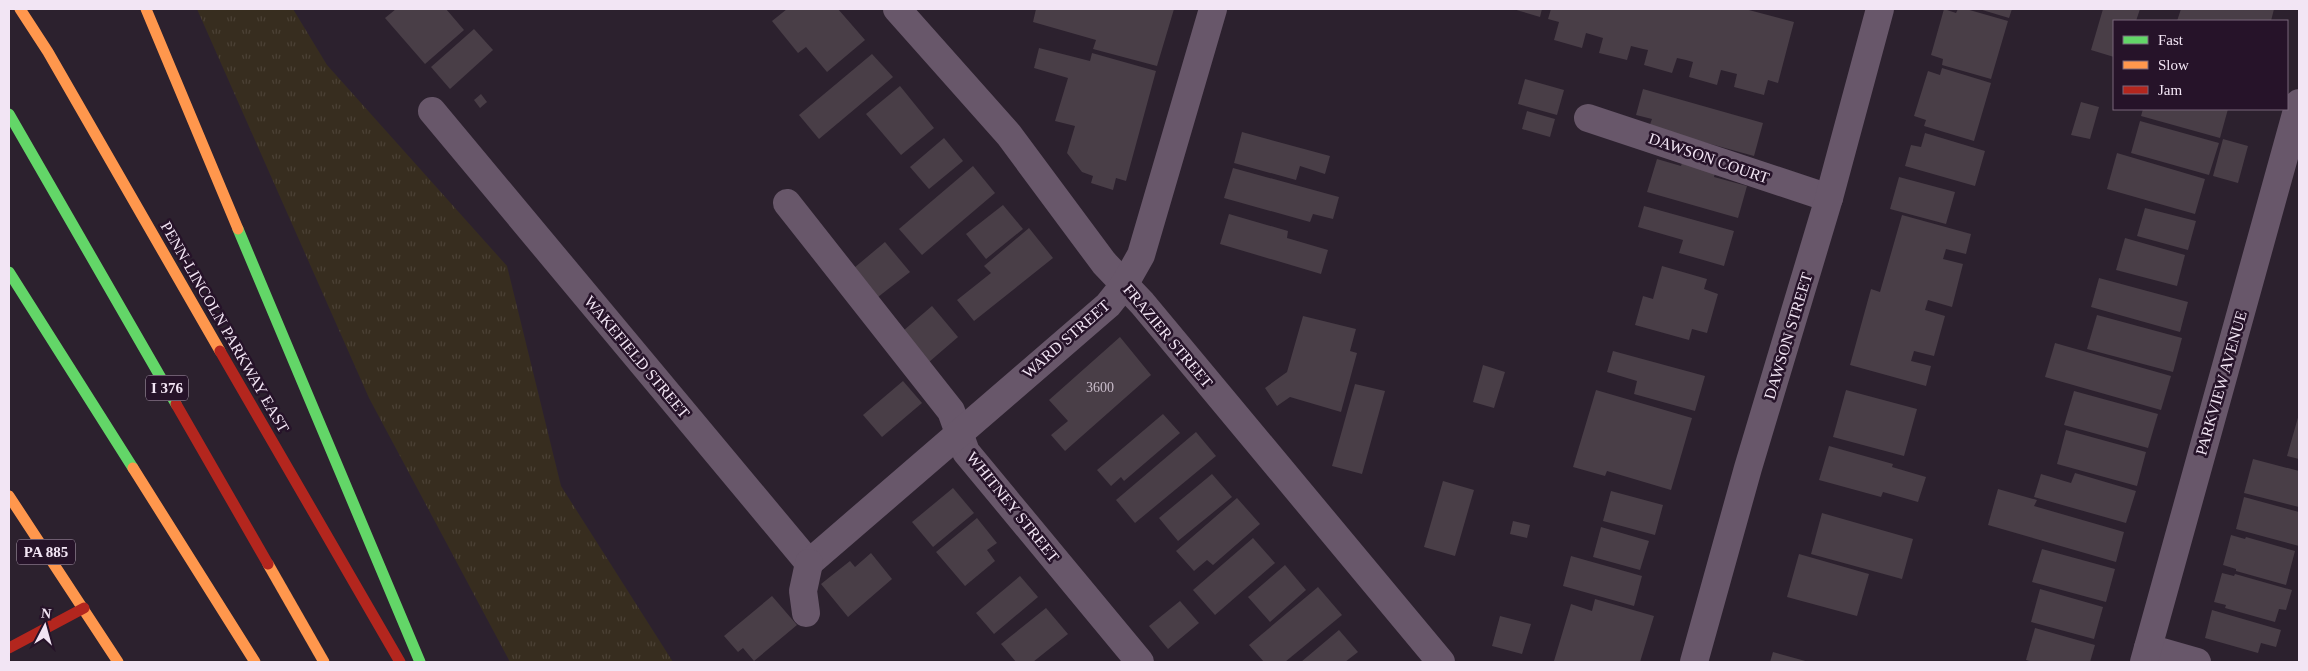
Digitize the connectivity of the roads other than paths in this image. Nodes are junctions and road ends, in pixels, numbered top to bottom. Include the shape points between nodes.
1 (20, 9) edge
2 (146, 9) edge
3 (897, 9) edge
4 (1213, 9) edge
5 (1880, 9) edge
6 (2299, 103) edge
7 (432, 111) dead end
8 (9, 114) edge
9 (1588, 118) dead end
10 (1829, 198) junction
11 (787, 203) dead end
12 (9, 272) edge
13 (1124, 284) junction
14 (958, 432) junction
15 (9, 496) edge
16 (809, 563) junction
17 (84, 608) junction
18 (806, 613) dead end
19 (9, 648) edge
20 (2146, 655) edge
21 (118, 662) edge
22 (255, 662) edge
23 (324, 662) edge
24 (400, 662) edge
25 (420, 662) edge
26 (1140, 662) edge
27 (1441, 662) edge
28 (1694, 662) edge
29 (2197, 662) edge

1 - 24 main road, PENN-LINCOLN PARKWAY EAST
2 - 25 main road
3 - 13 street, FRAZIER STREET via 1009,135 1104,263
4 - 13 street, WARD STREET via 1141,255
5 - 10 street, DAWSON STREET
6 - 20 street, PARKVIEW AVENUE
7 - 16 street, WAKEFIELD STREET
8 - 23 main road, I 376
9 - 10 street, DAWSON COURT
10 - 28 street, DAWSON STREET
11 - 14 street, WHITNEY STREET via 946,404
12 - 22 main road
13 - 14 street, WARD STREET via 1108,305
13 - 27 street, FRAZIER STREET
14 - 16 street, WARD STREET
14 - 26 street, WHITNEY STREET via 966,452
15 - 17 main road, PA 885
16 - 18 street via 803,591
17 - 19 main road
17 - 21 main road, PA 885
20 - 29 street

